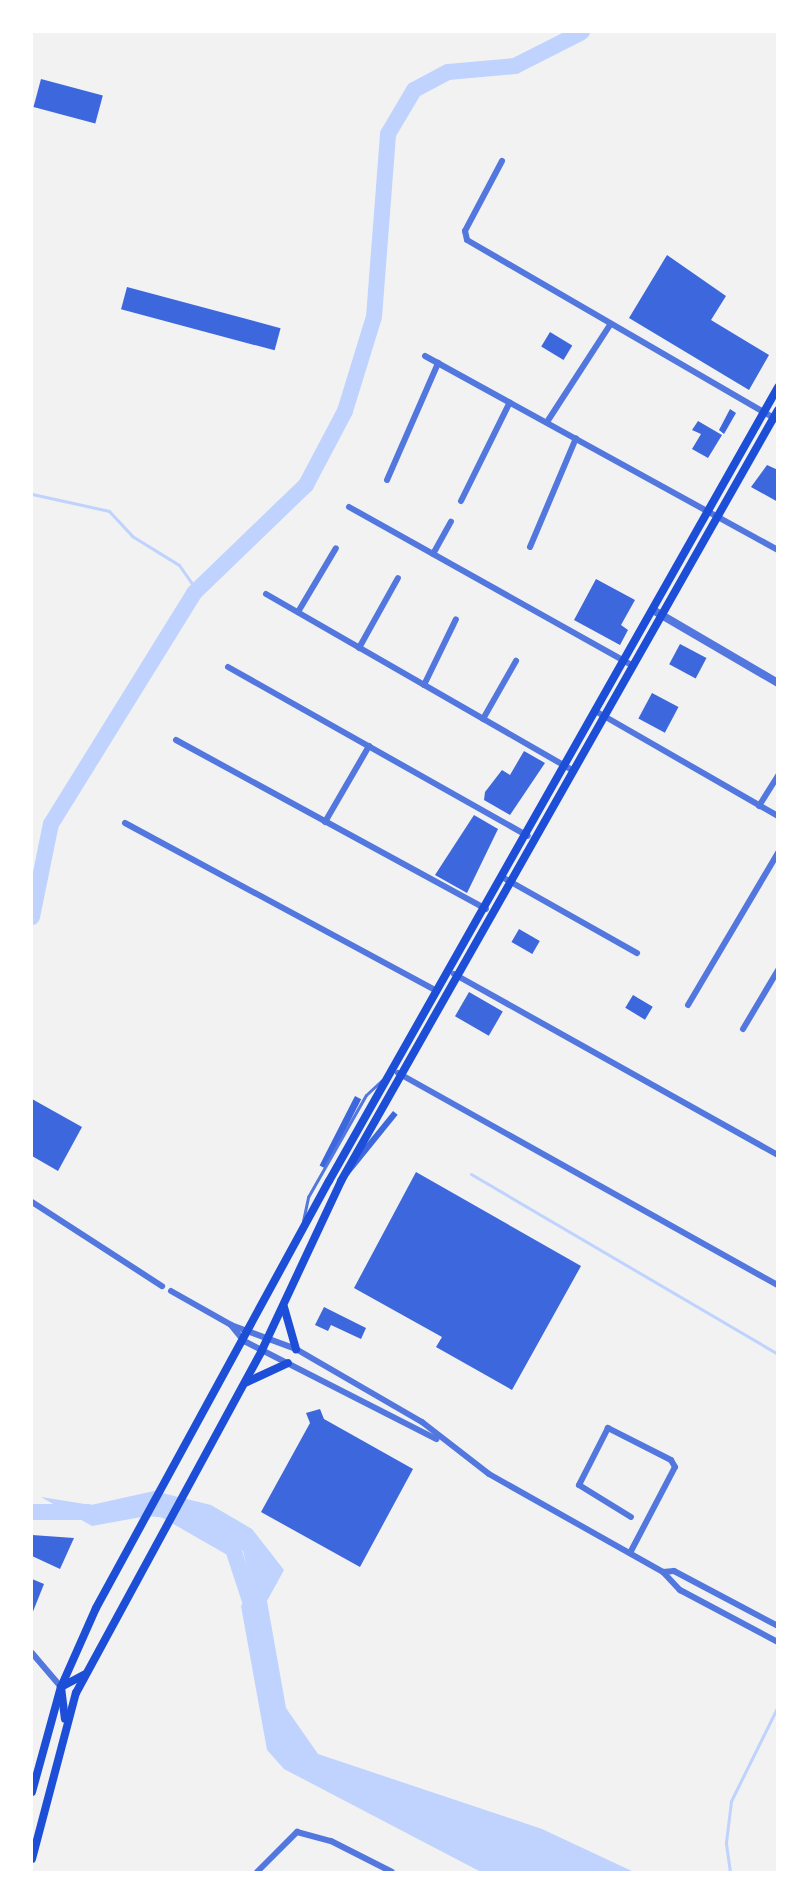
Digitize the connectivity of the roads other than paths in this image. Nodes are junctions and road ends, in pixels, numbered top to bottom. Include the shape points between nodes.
1 (502, 161) dead end
2 (610, 325) junction
3 (425, 356) dead end
4 (438, 363) junction
5 (777, 387) edge
6 (510, 402) junction
7 (762, 411) junction
8 (776, 415) edge
9 (547, 422) junction
10 (576, 438) junction
11 (387, 480) dead end
12 (461, 501) dead end
13 (349, 507) dead end
14 (708, 510) junction
15 (719, 517) junction
16 (451, 522) dead end
17 (530, 547) dead end
18 (336, 548) dead end
19 (777, 550) edge
20 (433, 554) junction
21 (398, 578) dead end
22 (266, 594) dead end
23 (652, 610) junction
24 (298, 612) junction
25 (662, 616) junction
26 (456, 619) dead end
27 (359, 648) junction
28 (624, 660) junction
29 (516, 661) dead end
30 (634, 666) junction
31 (228, 668) dead end
32 (777, 683) edge
33 (424, 685) junction
34 (597, 712) junction
35 (605, 717) junction
36 (483, 719) junction
37 (176, 740) dead end
38 (369, 746) junction
39 (565, 766) junction
40 (574, 771) junction
41 (777, 775) edge
42 (759, 806) junction
43 (777, 816) edge
44 (325, 822) junction
45 (125, 823) dead end
46 (526, 835) junction
47 (535, 840) junction
48 (777, 853) edge
49 (502, 877) junction
50 (511, 883) junction
51 (484, 908) junction
52 (494, 914) junction
53 (637, 953) dead end
54 (777, 970) edge
55 (449, 971) junction
56 (458, 976) junction
57 (436, 991) junction
58 (688, 1005) dead end
59 (743, 1029) dead end
60 (392, 1070) junction
61 (402, 1076) junction
62 (777, 1155) edge
63 (32, 1202) edge
64 (777, 1285) edge
65 (162, 1286) dead end
66 (171, 1291) dead end
67 (284, 1302) junction
68 (231, 1325) junction
69 (251, 1328) junction
70 (269, 1336) junction
71 (244, 1341) junction
72 (262, 1350) junction
73 (296, 1350) junction
74 (288, 1363) junction
75 (244, 1384) junction
76 (440, 1440) junction
77 (632, 1516) dead end
78 (630, 1553) junction
79 (663, 1572) junction
80 (777, 1626) edge
81 (777, 1642) edge
82 (32, 1653) edge
83 (90, 1668) junction
84 (61, 1687) junction
85 (64, 1726) junction
86 (32, 1792) edge
87 (32, 1859) edge
88 (256, 1872) edge
89 (392, 1872) edge

1 - 2 street via 465,231 467,240
2 - 7 street
2 - 9 street
3 - 4 street
4 - 6 street
4 - 11 street
5 - 7 main road
6 - 9 street
6 - 12 street
7 - 8 street
7 - 14 main road
8 - 15 main road
9 - 10 street
10 - 14 street
10 - 17 street
13 - 20 street
14 - 15 street
14 - 23 main road
15 - 19 street
15 - 25 main road
16 - 20 street
18 - 24 street
20 - 28 street
21 - 27 street
22 - 24 street
23 - 25 street
23 - 28 main road
24 - 27 street
25 - 30 main road
25 - 32 street
26 - 33 street
27 - 33 street
28 - 30 street
28 - 34 main road
29 - 36 street
30 - 35 main road
31 - 38 street
33 - 36 street
34 - 35 street
34 - 39 main road
35 - 40 main road
35 - 42 street
36 - 39 street
37 - 44 street
38 - 44 street
38 - 46 street
39 - 40 street
39 - 46 main road
40 - 47 main road
41 - 42 street
42 - 43 street
44 - 51 street
45 - 57 street
46 - 47 street
46 - 49 main road
47 - 50 main road
48 - 58 street
49 - 50 street
49 - 51 main road
50 - 52 main road
50 - 53 street
51 - 52 street
51 - 55 main road
52 - 56 main road
54 - 59 street
55 - 56 street
55 - 57 main road
56 - 61 main road
56 - 62 street
57 - 60 main road
60 - 61 street
60 - 69 main road
61 - 64 street
61 - 67 main road via 330,1200
63 - 65 street
66 - 68 street
67 - 70 main road
67 - 73 main road
68 - 69 street
68 - 71 street
69 - 70 street
69 - 71 main road
70 - 72 main road
70 - 73 street
71 - 72 street
71 - 84 main road via 136,1536
72 - 74 street
72 - 75 main road
73 - 76 street via 422,1422
74 - 75 main road
74 - 76 street
75 - 83 main road
76 - 78 street
77 - 78 street via 579,1485 608,1428 672,1460 675,1467
78 - 79 street
79 - 80 street via 674,1571
79 - 81 street via 680,1590
82 - 84 street
83 - 84 main road
83 - 85 main road
84 - 85 main road
84 - 86 main road
85 - 87 main road
88 - 89 street via 297,1832 331,1840

